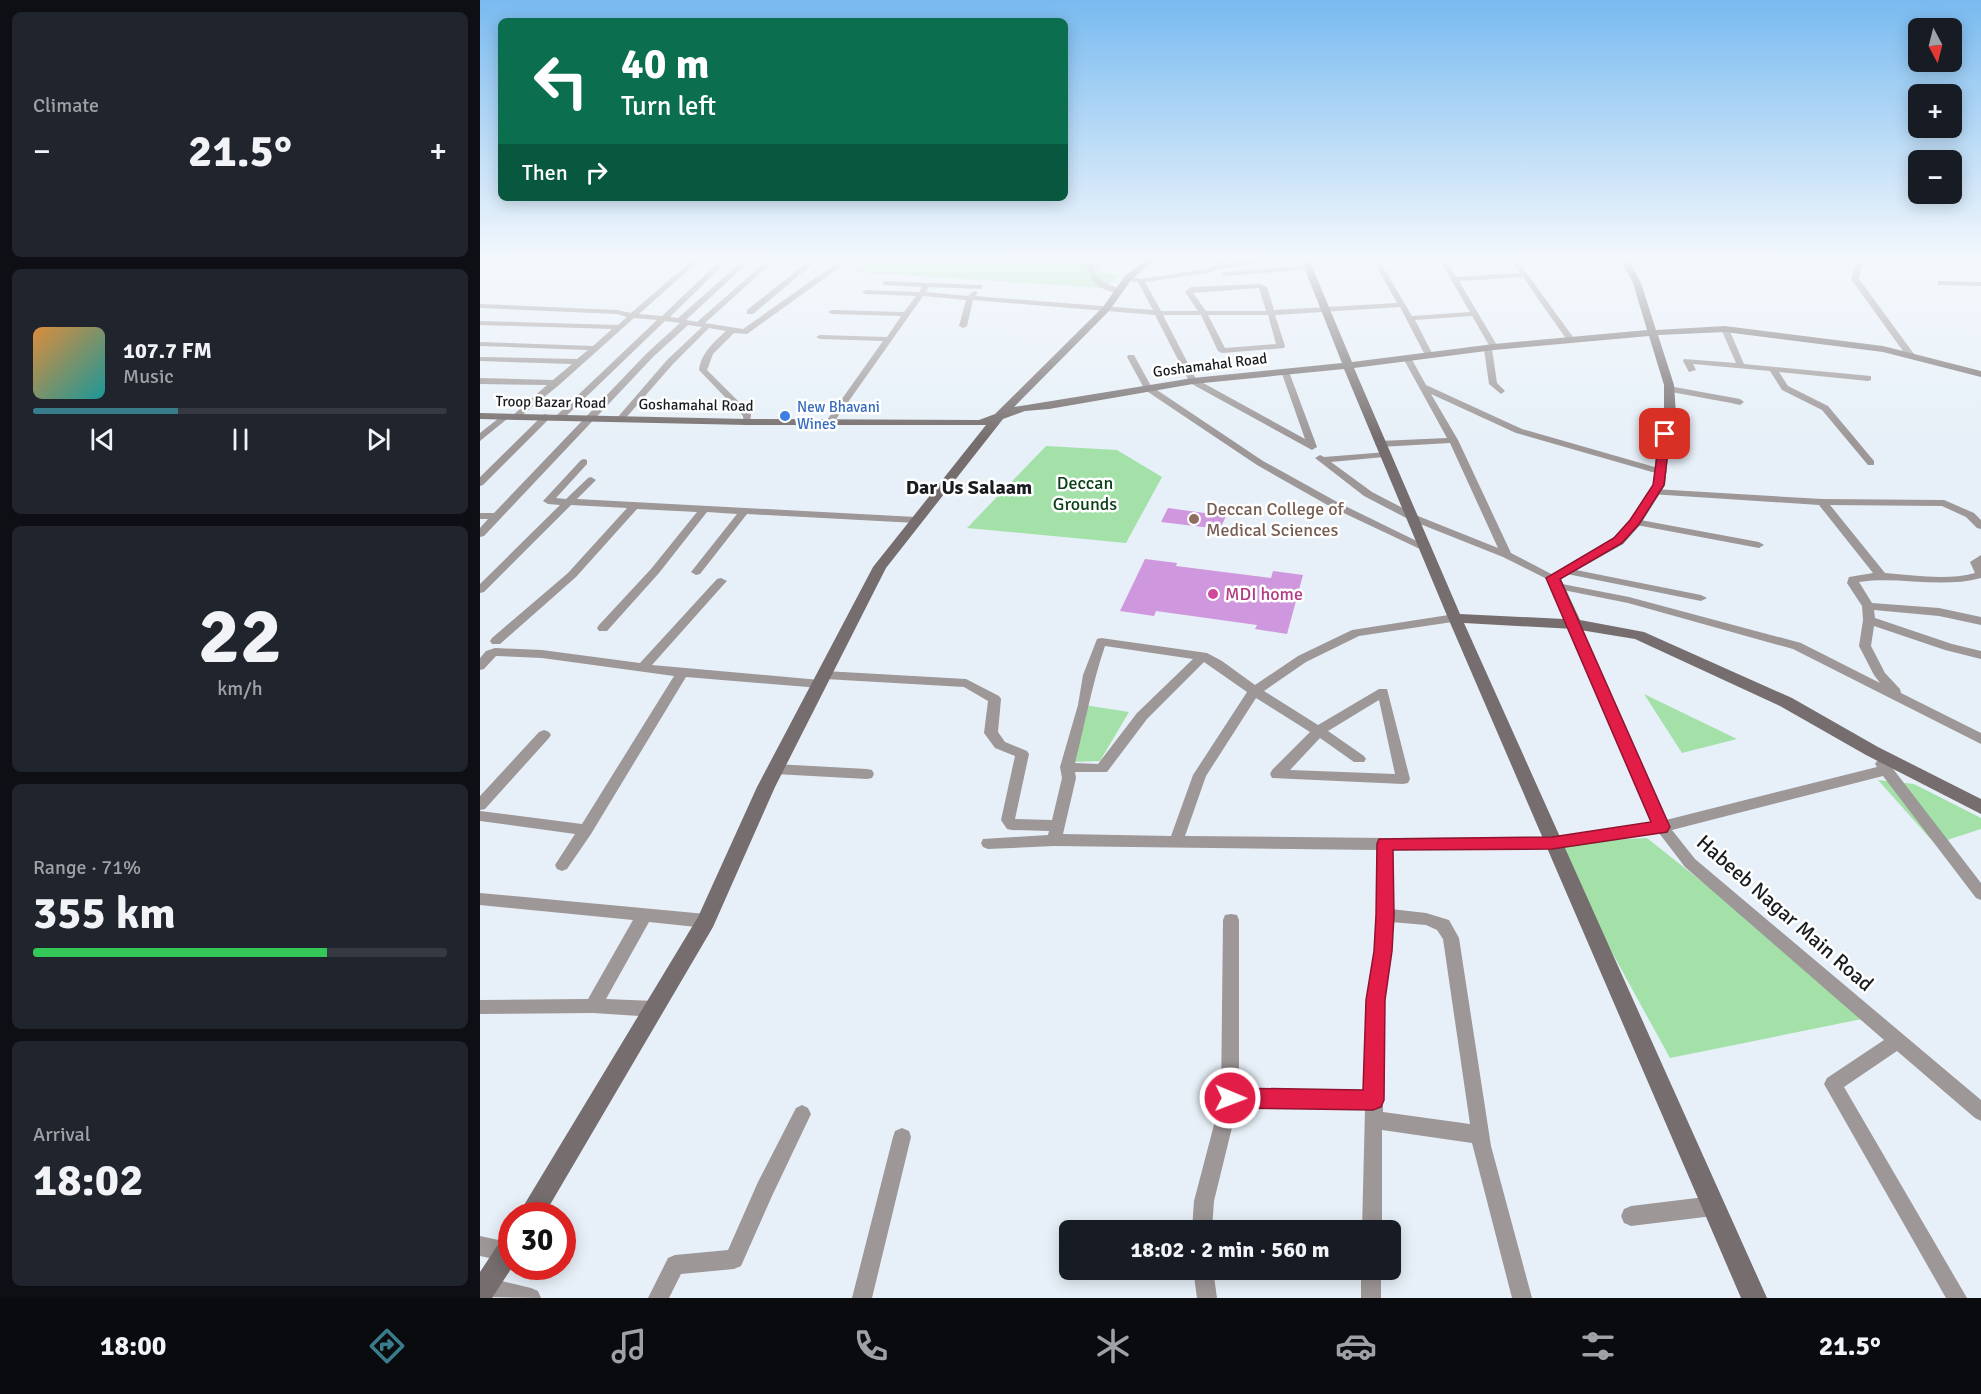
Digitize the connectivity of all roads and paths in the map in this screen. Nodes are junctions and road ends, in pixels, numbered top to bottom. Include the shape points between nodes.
1 (630, 318) edge
2 (656, 318) edge
3 (663, 318) junction
4 (688, 318) edge
5 (711, 318) edge
6 (765, 318) edge
7 (904, 318) edge
8 (965, 318) edge
9 (1097, 318) edge
10 (1160, 318) edge
11 (1205, 318) edge
12 (1272, 318) edge
13 (1327, 318) edge
14 (1410, 318) joint
15 (1417, 318) edge
16 (1477, 318) edge
17 (1556, 318) edge
18 (1647, 318) edge
19 (1883, 318) edge
20 (683, 322) junction
21 (480, 323) edge
22 (703, 325) junction
23 (963, 326) dead end
24 (619, 327) junction
25 (1725, 329) junction
26 (732, 330) junction
27 (1651, 332) junction
28 (820, 337) dead end
29 (890, 339) junction
30 (1572, 341) junction
31 (480, 344) edge
32 (594, 348) junction
33 (1491, 348) junction
34 (1429, 355) junction
35 (1911, 356) junction
36 (1131, 357) dead end
37 (1407, 358) junction
38 (480, 359) edge
39 (579, 362) junction
40 (1346, 366) junction
41 (1740, 366) junction
42 (1692, 370) dead end
43 (1773, 370) junction
44 (1285, 371) junction
45 (1981, 374) edge
46 (1868, 378) dead end
47 (480, 381) edge
48 (1193, 381) junction
49 (556, 383) junction
50 (1422, 386) junction
51 (1026, 389) junction
52 (1142, 389) junction
53 (1669, 389) junction
54 (1501, 391) dead end
55 (1079, 396) junction
56 (1740, 402) dead end
57 (1037, 405) junction
58 (480, 416) edge
59 (510, 417) junction
60 (546, 417) junction
61 (560, 417) junction
62 (591, 418) junction
63 (621, 418) junction
64 (996, 419) junction
65 (831, 420) junction
66 (747, 422) junction
67 (480, 438) edge
68 (1453, 440) junction
69 (1312, 447) junction
70 (1382, 449) junction
71 (1322, 460) junction
72 (584, 462) dead end
73 (1871, 463) dead end
74 (1662, 472) junction
75 (591, 480) dead end
76 (480, 483) edge
77 (1654, 492) junction
78 (1822, 502) junction
79 (568, 503) junction
80 (634, 506) junction
81 (704, 510) junction
82 (744, 512) junction
83 (480, 516) edge
84 (497, 516) junction
85 (1414, 518) junction
86 (916, 520) junction
87 (1635, 522) junction
88 (1981, 526) edge
89 (480, 534) edge
90 (1759, 545) dead end
91 (1426, 548) junction
92 (1507, 555) junction
93 (1981, 558) edge
94 (696, 572) dead end
95 (1881, 576) junction
96 (1558, 578) junction
97 (721, 581) dead end
98 (480, 590) edge
99 (1701, 598) dead end
100 (1868, 606) junction
101 (1455, 618) junction
102 (1869, 620) junction
103 (1981, 621) edge
104 (1574, 624) junction
105 (603, 628) dead end
106 (496, 641) dead end
107 (1981, 655) edge
108 (1203, 656) junction
109 (483, 660) edge
110 (642, 669) junction
111 (682, 673) junction
112 (822, 679) junction
113 (1254, 692) junction
114 (1903, 700) junction
115 (1320, 730) junction
116 (544, 735) dead end
117 (1981, 739) edge
118 (1872, 752) junction
119 (1359, 759) dead end
120 (1067, 767) junction
121 (776, 769) junction
122 (1886, 770) junction
123 (867, 774) dead end
124 (480, 805) edge
125 (1981, 807) edge
126 (480, 816) edge
127 (1662, 827) junction
128 (586, 830) junction
129 (1056, 833) junction
130 (1176, 841) junction
131 (988, 843) dead end
132 (1552, 843) junction
133 (1385, 844) junction
134 (562, 865) dead end
135 (1981, 894) edge
136 (480, 899) edge
137 (645, 914) junction
138 (1385, 915) junction
139 (1231, 920) dead end
140 (706, 921) junction
141 (593, 1005) junction
142 (480, 1007) edge
143 (655, 1009) junction
144 (1898, 1040) junction
145 (1230, 1098) junction
146 (1373, 1100) junction
147 (1981, 1112) edge
148 (802, 1114) dead end
149 (1373, 1120) junction
150 (1480, 1135) junction
151 (902, 1137) dead end
152 (538, 1202) edge
153 (1713, 1206) junction
154 (1630, 1216) dead end
155 (1203, 1220) edge
156 (1372, 1220) edge
157 (480, 1246) edge
158 (498, 1248) edge
159 (498, 1267) edge
160 (1205, 1280) edge
161 (1371, 1280) edge
162 (482, 1291) edge
163 (531, 1298) edge
164 (658, 1298) edge
165 (862, 1298) edge
166 (1207, 1298) edge
167 (1371, 1298) edge
168 (1522, 1298) edge
169 (1754, 1298) edge
170 (1958, 1298) edge

1 - 24 street
2 - 3 street
3 - 20 street
3 - 61 street
4 - 20 street
5 - 22 street
6 - 26 street via 744,332
7 - 29 street
8 - 23 street
9 - 51 street
10 - 48 street
11 - 12 street via 1219,349 1227,352 1281,346
13 - 40 street
14 - 15 street
14 - 34 street
16 - 33 street
17 - 30 street
18 - 27 street
19 - 35 street
20 - 22 street
20 - 62 street
21 - 24 street
22 - 26 street
22 - 63 street
24 - 32 street
25 - 27 street, Goshamahal Road
25 - 35 street, Goshamahal Road
25 - 41 street
26 - 66 street via 703,361 703,370 748,416
27 - 30 street, Goshamahal Road
27 - 53 street
28 - 29 street
29 - 65 street
30 - 33 street, Goshamahal Road
31 - 32 street
32 - 39 street
33 - 34 street, Goshamahal Road
33 - 54 street via 1493,384
34 - 37 street, Goshamahal Road
35 - 45 street, Goshamahal Road
36 - 52 street
37 - 40 street, Goshamahal Road
37 - 50 street
38 - 39 street
39 - 49 street
40 - 44 street, Goshamahal Road
40 - 70 street
41 - 42 street via 1687,361
41 - 43 street
43 - 46 street
43 - 73 street via 1785,388 1825,408
44 - 48 street, Goshamahal Road
44 - 69 street
47 - 49 street
48 - 52 street, Goshamahal Road
48 - 69 street
49 - 59 street
50 - 68 street
50 - 74 street via 1519,431
51 - 55 street via 1037,396
51 - 64 street
52 - 55 street
52 - 57 street, Goshamahal Road
52 - 91 street via 1305,489
53 - 56 street
53 - 74 street via 1670,414 1665,426
55 - 57 street
57 - 64 street, Goshamahal Road
58 - 59 street, Troop Bazar Road
59 - 60 street, Troop Bazar Road
59 - 67 street
60 - 61 street, Troop Bazar Road
60 - 76 street
61 - 62 street, Troop Bazar Road
62 - 63 street, Troop Bazar Road
62 - 84 street
63 - 66 street, Goshamahal Road
64 - 65 street, Goshamahal Road via 980,423
64 - 86 street
65 - 66 street, Goshamahal Road
68 - 70 street
68 - 92 street
69 - 71 street
70 - 71 street
70 - 85 street
71 - 85 street via 1368,494
72 - 79 street via 548,501
74 - 77 street
75 - 79 street
77 - 78 street
77 - 87 street
78 - 88 street via 1944,503 1959,508
78 - 95 street
79 - 80 street
79 - 98 street
80 - 81 street
80 - 106 street via 572,575
81 - 82 street
81 - 105 street
82 - 86 street
82 - 94 street
83 - 84 street
84 - 89 street
85 - 91 street
85 - 92 street
86 - 112 street via 880,567
87 - 90 street
87 - 96 street via 1618,541
91 - 101 street
92 - 96 street
93 - 95 street via 1975,562 1981,575 1973,578 1921,581
95 - 100 street via 1853,579
96 - 99 street
96 - 104 street, Habeeb Nagar Main Road
96 - 114 street via 1797,646
97 - 110 street
100 - 102 street
100 - 103 street via 1939,612
101 - 104 street
101 - 113 street via 1356,633 1302,659
101 - 132 street
102 - 107 street
102 - 114 street via 1865,646 1880,675
104 - 118 street via 1639,635 1786,702
104 - 127 street, Habeeb Nagar Main Road
108 - 113 street
108 - 120 street via 1142,717 1102,769
108 - 120 street via 1101,642
109 - 110 street via 495,652 542,654
110 - 111 street
111 - 112 street
111 - 128 street
112 - 121 street
112 - 129 street via 966,683 995,699 991,733 1000,745 1022,754 1008,820 1012,825
113 - 115 street
113 - 130 street via 1200,775
114 - 117 street
115 - 115 street via 1277,774 1403,779 1383,692
115 - 119 street
116 - 124 street
118 - 122 street
118 - 125 street
120 - 129 street via 1069,778
121 - 123 street
121 - 140 street
122 - 127 street
122 - 135 street
126 - 128 street
127 - 132 street
127 - 144 street, Habeeb Nagar Main Road via 1690,863
128 - 134 street
129 - 130 street
129 - 131 street
130 - 133 street
132 - 133 street
132 - 153 street
133 - 138 street
136 - 137 street
137 - 140 street
137 - 141 street
138 - 146 street via 1375,1000
138 - 150 street via 1426,919 1443,925 1451,938
139 - 145 street
140 - 143 street
141 - 142 street
141 - 143 street
143 - 152 street
144 - 147 street, Habeeb Nagar Main Road
144 - 170 street via 1833,1084
145 - 146 street
145 - 155 street
146 - 149 street
148 - 164 street via 734,1258 675,1265
149 - 150 street
149 - 156 street
150 - 168 street
151 - 165 street
153 - 154 street
153 - 169 street
157 - 158 street
159 - 162 street
160 - 166 street
161 - 167 street
162 - 163 street

